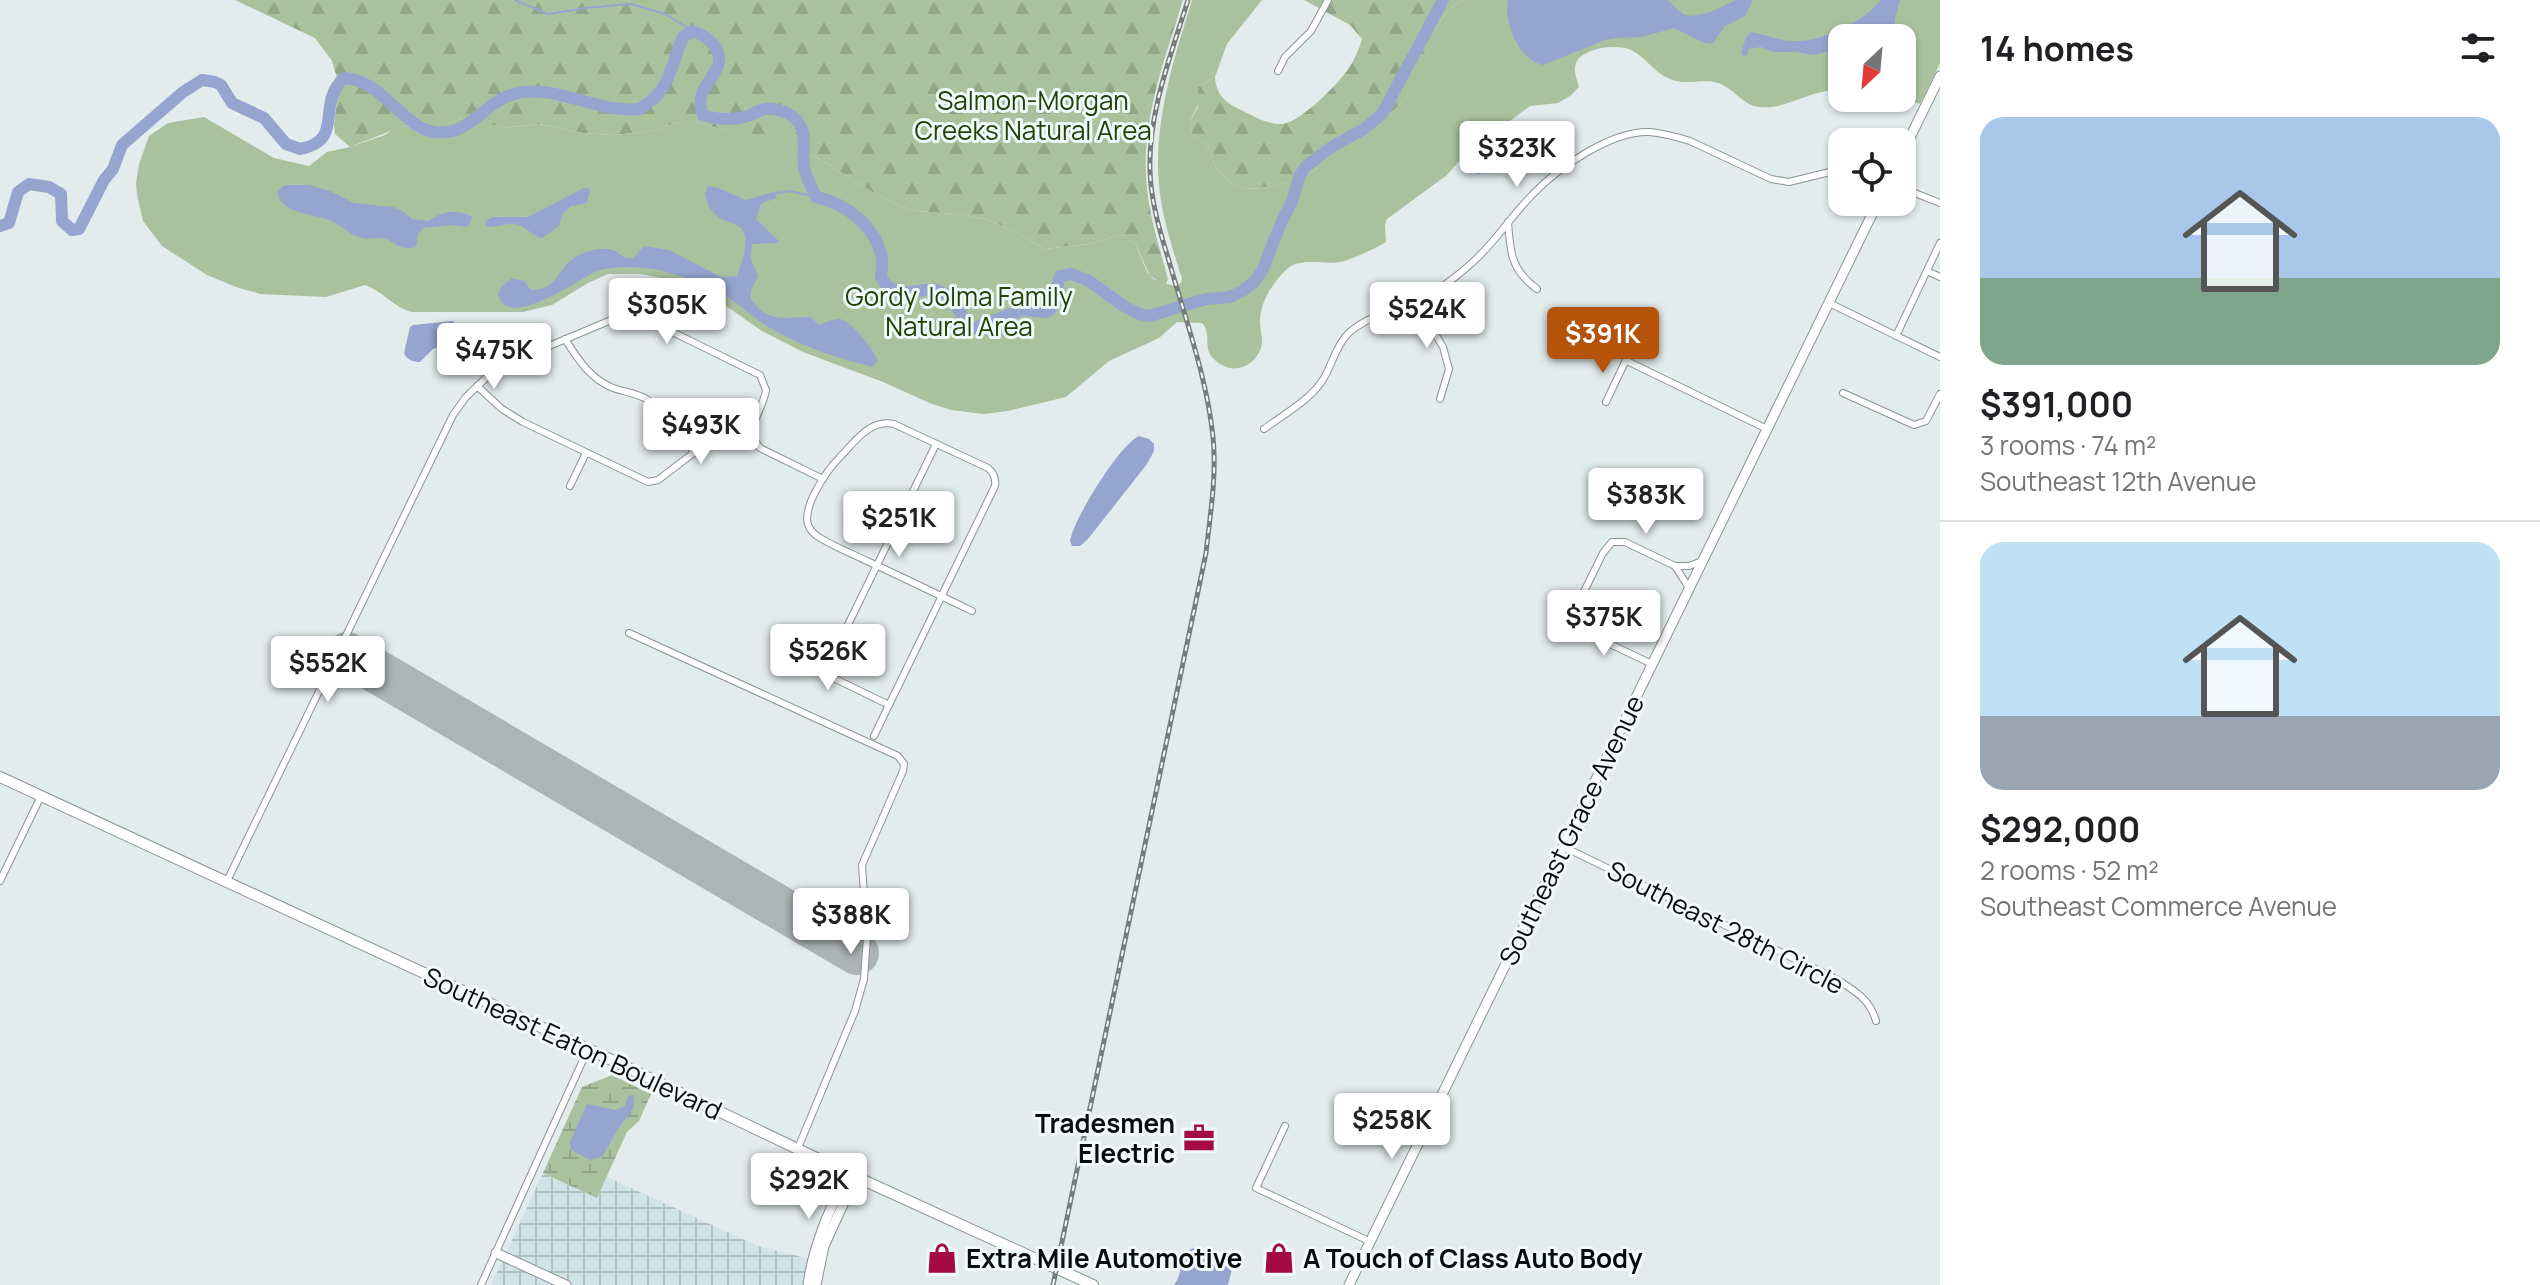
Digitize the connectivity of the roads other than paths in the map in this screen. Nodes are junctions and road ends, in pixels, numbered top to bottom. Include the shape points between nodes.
1 (1328, 0) edge
2 (1278, 71) dead end
3 (1940, 76) edge
4 (1915, 128) edge
5 (1828, 172) edge
6 (1916, 194) edge
7 (1940, 203) edge
8 (1871, 216) edge
9 (1508, 222) junction
10 (1940, 243) edge
11 (1927, 271) junction
12 (1940, 277) edge
13 (1537, 289) dead end
14 (1416, 302) junction
15 (1829, 303) junction
16 (1583, 311) dead end
17 (1896, 336) junction
18 (565, 339) junction
19 (1940, 357) edge
20 (1627, 361) junction
21 (477, 386) junction
22 (1843, 393) dead end
23 (1940, 394) edge
24 (1440, 399) dead end
25 (1606, 402) dead end
26 (1264, 429) dead end
27 (1768, 429) junction
28 (752, 431) junction
29 (936, 444) junction
30 (694, 452) junction
31 (586, 453) junction
32 (823, 479) junction
33 (570, 486) dead end
34 (1702, 561) junction
35 (877, 566) junction
36 (1675, 566) junction
37 (1689, 588) junction
38 (942, 596) junction
39 (972, 611) dead end
40 (629, 633) dead end
41 (780, 652) dead end
42 (1652, 664) junction
43 (824, 674) junction
44 (889, 705) junction
45 (874, 736) dead end
46 (0, 777) edge
47 (41, 796) junction
48 (1564, 847) junction
49 (0, 881) edge
50 (227, 881) junction
51 (1876, 1021) dead end
52 (588, 1049) junction
53 (1285, 1126) dead end
54 (798, 1148) junction
55 (852, 1175) junction
56 (1371, 1242) junction
57 (496, 1253) junction
58 (551, 1282) edge
59 (481, 1285) edge
60 (566, 1285) edge
61 (808, 1285) edge
62 (816, 1285) edge
63 (1093, 1285) edge
64 (1349, 1285) edge

1 - 2 street
3 - 4 street
5 - 9 street via 1789,182 1771,179 1690,141 1648,132 1617,137 1576,160 1534,192
6 - 7 street
8 - 15 street, Southeast Grace Avenue
9 - 13 street via 1510,256
9 - 14 street via 1480,256
10 - 11 street
11 - 12 street
11 - 17 street
14 - 24 street via 1443,347 1449,369
14 - 26 street via 1350,332 1315,390
15 - 17 street
15 - 27 street, Southeast Grace Avenue
16 - 20 street via 1635,341
17 - 19 street
18 - 21 street via 489,375
18 - 28 street via 616,318 644,318 753,371 764,381 766,394
18 - 30 street via 591,375 653,403
20 - 25 street
20 - 27 street
21 - 31 street via 523,422
21 - 50 street via 453,415
22 - 23 street via 1908,424 1920,424 1929,416
27 - 34 street, Southeast Grace Avenue
28 - 30 street via 724,431
28 - 32 street via 760,448
29 - 32 street via 880,423 867,430
29 - 35 street
29 - 38 street via 988,468 995,479
30 - 31 street via 652,482
31 - 33 street
32 - 35 street via 808,510 809,527 818,537
34 - 36 street
34 - 37 street, Southeast Grace Avenue
35 - 38 street
35 - 43 street
36 - 37 street
36 - 42 street via 1625,542 1612,542 1568,624
37 - 42 street, Southeast Grace Avenue
38 - 39 street
38 - 44 street
40 - 54 street via 898,756 904,764 862,865 866,953 858,1003
41 - 43 street
42 - 48 street, Southeast Grace Avenue
43 - 44 street
44 - 45 street
46 - 47 main road, Southeast Eaton Boulevard
47 - 49 street
47 - 50 main road, Southeast Eaton Boulevard
48 - 51 street, Southeast 28th Circle via 1836,979 1866,1000
48 - 56 street, Southeast Grace Avenue
50 - 52 main road, Southeast Eaton Boulevard
52 - 54 main road, Southeast Eaton Boulevard
52 - 57 street
53 - 56 street via 1256,1188
54 - 55 main road, Southeast Eaton Boulevard
55 - 61 street via 820,1238
55 - 62 street via 824,1246
55 - 63 main road, Southeast Eaton Boulevard
56 - 64 street, Southeast Grace Avenue
57 - 58 street
57 - 59 street
58 - 60 street

